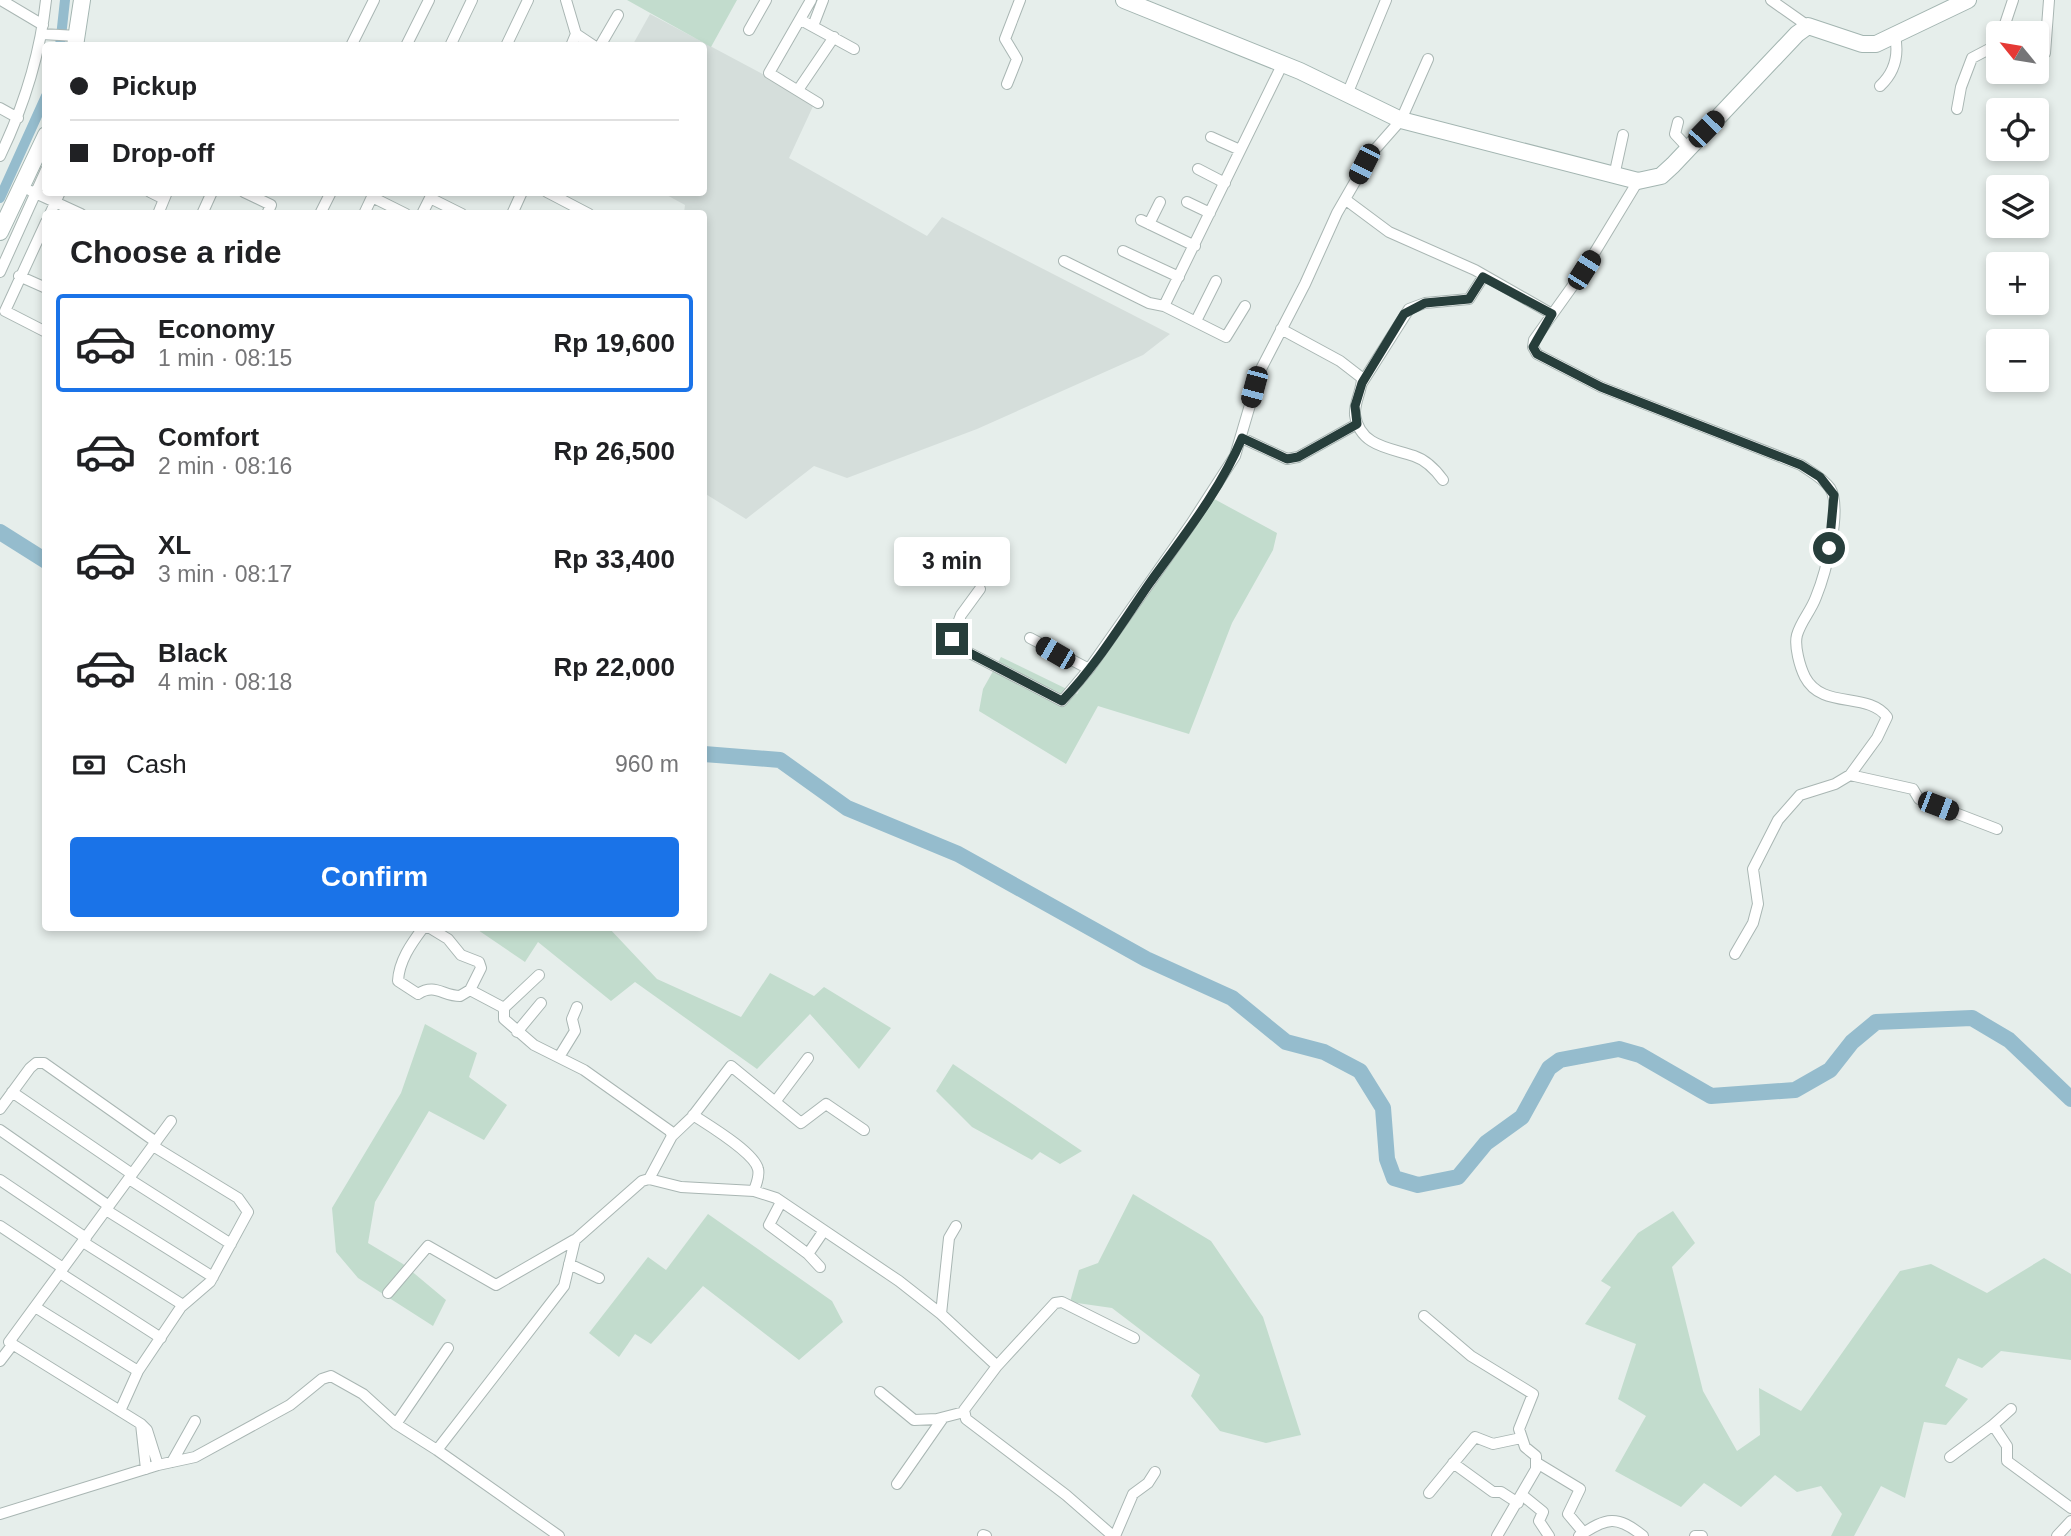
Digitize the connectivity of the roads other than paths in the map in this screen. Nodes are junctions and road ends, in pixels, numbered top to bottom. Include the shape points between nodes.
1 (1, 0) edge
2 (46, 0) edge
3 (82, 0) edge
4 (374, 0) edge
5 (429, 0) edge
6 (472, 0) edge
7 (528, 0) edge
8 (566, 0) edge
9 (766, 0) edge
10 (811, 0) edge
11 (823, 0) edge
12 (1020, 0) edge
13 (1124, 0) edge
14 (1387, 0) edge
15 (1771, 0) edge
16 (1969, 0) edge
17 (2012, 0) edge
18 (2049, 0) edge
19 (618, 15) dead end
20 (801, 20) junction
21 (2005, 21) edge
22 (2047, 21) edge
23 (813, 26) junction
24 (1808, 26) junction
25 (749, 30) dead end
26 (45, 31) junction
27 (576, 34) junction
28 (1895, 36) junction
29 (834, 37) junction
30 (74, 39) edge
31 (353, 42) edge
32 (408, 42) edge
33 (452, 42) edge
34 (508, 42) edge
35 (573, 42) edge
36 (588, 42) edge
37 (602, 42) edge
38 (854, 49) dead end
39 (1986, 51) edge
40 (1428, 59) dead end
41 (1283, 64) junction
42 (1007, 84) dead end
43 (1881, 86) dead end
44 (798, 90) junction
45 (1348, 92) junction
46 (818, 103) dead end
47 (0, 108) edge
48 (1957, 109) dead end
49 (18, 118) junction
50 (1401, 120) junction
51 (1678, 122) dead end
52 (1623, 135) dead end
53 (1211, 137) dead end
54 (1688, 148) junction
55 (1240, 150) junction
56 (42, 155) edge
57 (0, 156) edge
58 (1198, 169) dead end
59 (1614, 176) junction
60 (1638, 181) junction
61 (1225, 183) junction
62 (35, 189) edge
63 (250, 196) edge
64 (373, 196) edge
65 (434, 196) edge
66 (555, 196) edge
67 (58, 197) edge
68 (1346, 200) junction
69 (1160, 202) dead end
70 (1187, 202) dead end
71 (269, 209) edge
72 (76, 210) edge
73 (85, 210) edge
74 (399, 210) edge
75 (456, 210) edge
76 (581, 210) edge
77 (1210, 213) junction
78 (0, 232) edge
79 (42, 238) edge
80 (1195, 246) junction
81 (1123, 251) dead end
82 (1064, 261) dead end
83 (0, 272) edge
84 (19, 276) junction
85 (1179, 277) junction
86 (1483, 277) junction
87 (1216, 281) dead end
88 (42, 286) edge
89 (1164, 306) junction
90 (1245, 306) dead end
91 (1552, 314) junction
92 (1196, 321) junction
93 (1281, 329) junction
94 (42, 330) edge
95 (1362, 383) junction
96 (1357, 424) junction
97 (1242, 438) junction
98 (1443, 480) dead end
99 (980, 589) dead end
100 (1030, 638) dead end
101 (1089, 669) junction
102 (1850, 775) junction
103 (1997, 829) dead end
104 (421, 931) edge
105 (435, 931) edge
106 (1735, 954) dead end
107 (539, 975) dead end
108 (470, 990) junction
109 (541, 1003) dead end
110 (577, 1007) dead end
111 (504, 1008) junction
112 (517, 1032) junction
113 (559, 1057) junction
114 (808, 1058) dead end
115 (12, 1092) junction
116 (775, 1102) junction
117 (0, 1109) edge
118 (693, 1115) junction
119 (171, 1121) dead end
120 (0, 1130) edge
121 (864, 1130) dead end
122 (672, 1136) junction
123 (154, 1144) junction
124 (131, 1177) junction
125 (649, 1179) junction
126 (0, 1181) edge
127 (754, 1191) junction
128 (781, 1202) junction
129 (107, 1208) junction
130 (0, 1226) edge
131 (956, 1226) dead end
132 (823, 1232) junction
133 (84, 1240) junction
134 (575, 1240) junction
135 (231, 1244) junction
136 (808, 1254) junction
137 (569, 1264) junction
138 (820, 1267) dead end
139 (62, 1271) junction
140 (212, 1277) junction
141 (599, 1278) dead end
142 (388, 1293) dead end
143 (183, 1305) junction
144 (35, 1307) junction
145 (941, 1314) junction
146 (1424, 1316) dead end
147 (161, 1338) junction
148 (1134, 1338) dead end
149 (7, 1341) edge
150 (447, 1348) dead end
151 (0, 1361) edge
152 (997, 1366) junction
153 (138, 1371) junction
154 (880, 1392) dead end
155 (2011, 1409) dead end
156 (120, 1412) junction
157 (964, 1412) junction
158 (943, 1418) junction
159 (195, 1421) dead end
160 (141, 1424) junction
161 (396, 1424) junction
162 (1993, 1425) junction
163 (1521, 1438) junction
164 (437, 1450) junction
165 (1950, 1457) dead end
166 (172, 1462) junction
167 (1453, 1463) junction
168 (1537, 1463) junction
169 (158, 1465) junction
170 (146, 1469) junction
171 (1155, 1472) dead end
172 (897, 1484) dead end
173 (1429, 1493) dead end
174 (1520, 1499) junction
175 (2071, 1508) edge
176 (0, 1514) edge
177 (2071, 1521) edge
178 (1582, 1534) edge
179 (559, 1536) edge
180 (1114, 1536) edge
181 (1497, 1536) edge
182 (1549, 1536) edge
183 (1643, 1536) edge
184 (1695, 1536) edge
185 (1702, 1536) edge
186 (2057, 1536) edge

1 - 26 street
2 - 26 street
3 - 30 street
4 - 31 street
5 - 32 street
6 - 33 street
7 - 34 street
8 - 27 street
9 - 25 street
10 - 20 street
11 - 23 street
12 - 42 street via 1005,39 1017,59
13 - 41 street
14 - 45 street
15 - 24 street
16 - 28 street
17 - 21 street
18 - 22 street
19 - 37 street
20 - 23 street
20 - 44 street via 769,73
23 - 29 street
24 - 28 street via 1867,45
24 - 54 street
26 - 30 street
26 - 49 street
27 - 35 street
27 - 36 street
28 - 43 street via 1894,65
29 - 38 street
29 - 44 street
39 - 48 street via 1972,58
40 - 50 street
41 - 45 street
41 - 55 street
44 - 46 street
45 - 50 street
47 - 49 street
49 - 57 street
50 - 59 street
50 - 68 street via 1371,154
51 - 54 street via 1675,134
52 - 59 street
53 - 55 street
54 - 60 street via 1661,176
55 - 61 street
56 - 62 street
58 - 61 street
59 - 60 street
60 - 91 street
61 - 77 street
62 - 78 street
62 - 83 street
63 - 71 street
64 - 74 street
65 - 75 street
66 - 76 street
67 - 72 street
67 - 73 street
68 - 86 street via 1389,232
68 - 93 street
69 - 80 street via 1145,222
70 - 77 street
77 - 80 street
79 - 84 street
80 - 85 street
81 - 85 street
82 - 89 street
84 - 88 street
84 - 94 street via 6,314
85 - 89 street
86 - 91 street
86 - 95 street via 1469,299 1409,309
87 - 92 street
89 - 92 street
90 - 92 street via 1228,337
91 - 102 street via 1534,340 1537,354 1601,387 1801,465 1829,486 1834,495 1826,566 1796,638 1809,683 1839,700 1876,706 1887,717
93 - 95 street via 1340,361 1358,374
93 - 97 street via 1260,370
95 - 96 street via 1355,406
96 - 97 street via 1287,459
96 - 98 street via 1383,449 1419,458
97 - 101 street via 1192,524
99 - 101 street via 953,630 952,639 960,648 1062,701
100 - 101 street
102 - 103 street via 1913,789 1919,799
102 - 106 street via 1800,796 1764,842 1753,869 1758,904
104 - 108 street via 398,968 398,981 418,994 427,988 438,988 449,996
105 - 108 street via 461,955 479,962 481,968
107 - 111 street
108 - 111 street
109 - 112 street
110 - 113 street via 572,1019 575,1031
111 - 112 street via 504,1019
112 - 113 street
113 - 122 street via 662,1124
114 - 116 street
115 - 117 street
115 - 123 street via 30,1068 44,1063
115 - 124 street
116 - 118 street via 731,1066
116 - 121 street via 801,1123 822,1105 832,1105
118 - 122 street
118 - 127 street via 756,1164 759,1175
119 - 123 street
120 - 129 street
122 - 125 street
123 - 124 street
123 - 135 street via 244,1203 248,1212
124 - 129 street
124 - 135 street
125 - 127 street via 681,1187
125 - 134 street
126 - 133 street
127 - 128 street
128 - 132 street
128 - 136 street via 769,1225
129 - 133 street
129 - 140 street
130 - 139 street
131 - 145 street via 949,1238
132 - 136 street
132 - 145 street
133 - 139 street
133 - 143 street
134 - 137 street
134 - 142 street via 496,1286 429,1246
135 - 140 street
136 - 138 street
137 - 141 street
137 - 164 street via 564,1286
139 - 144 street
139 - 147 street
140 - 143 street
143 - 147 street
144 - 149 street
144 - 153 street
145 - 152 street
146 - 163 street via 1471,1356 1533,1394 1520,1424
147 - 153 street
148 - 152 street via 1062,1302 1055,1303
149 - 151 street
149 - 156 street
150 - 161 street
152 - 157 street
153 - 156 street
154 - 158 street via 910,1419
155 - 162 street
156 - 160 street
157 - 158 street
157 - 180 street via 970,1423
158 - 172 street
159 - 166 street
160 - 169 street
160 - 170 street
161 - 164 street
161 - 166 street via 363,1394 331,1376 236,1437 195,1457
162 - 165 street
162 - 175 street via 2007,1446 2011,1466
163 - 167 street via 1493,1444 1475,1437
163 - 168 street
164 - 179 street
166 - 169 street
167 - 173 street
167 - 174 street via 1493,1492
168 - 174 street
168 - 178 street via 1580,1489 1568,1514
169 - 170 street
170 - 176 street
171 - 180 street via 1133,1494
174 - 181 street
174 - 182 street via 1543,1511 1540,1525
177 - 186 street
178 - 183 street via 1608,1521 1626,1522
184 - 185 street

